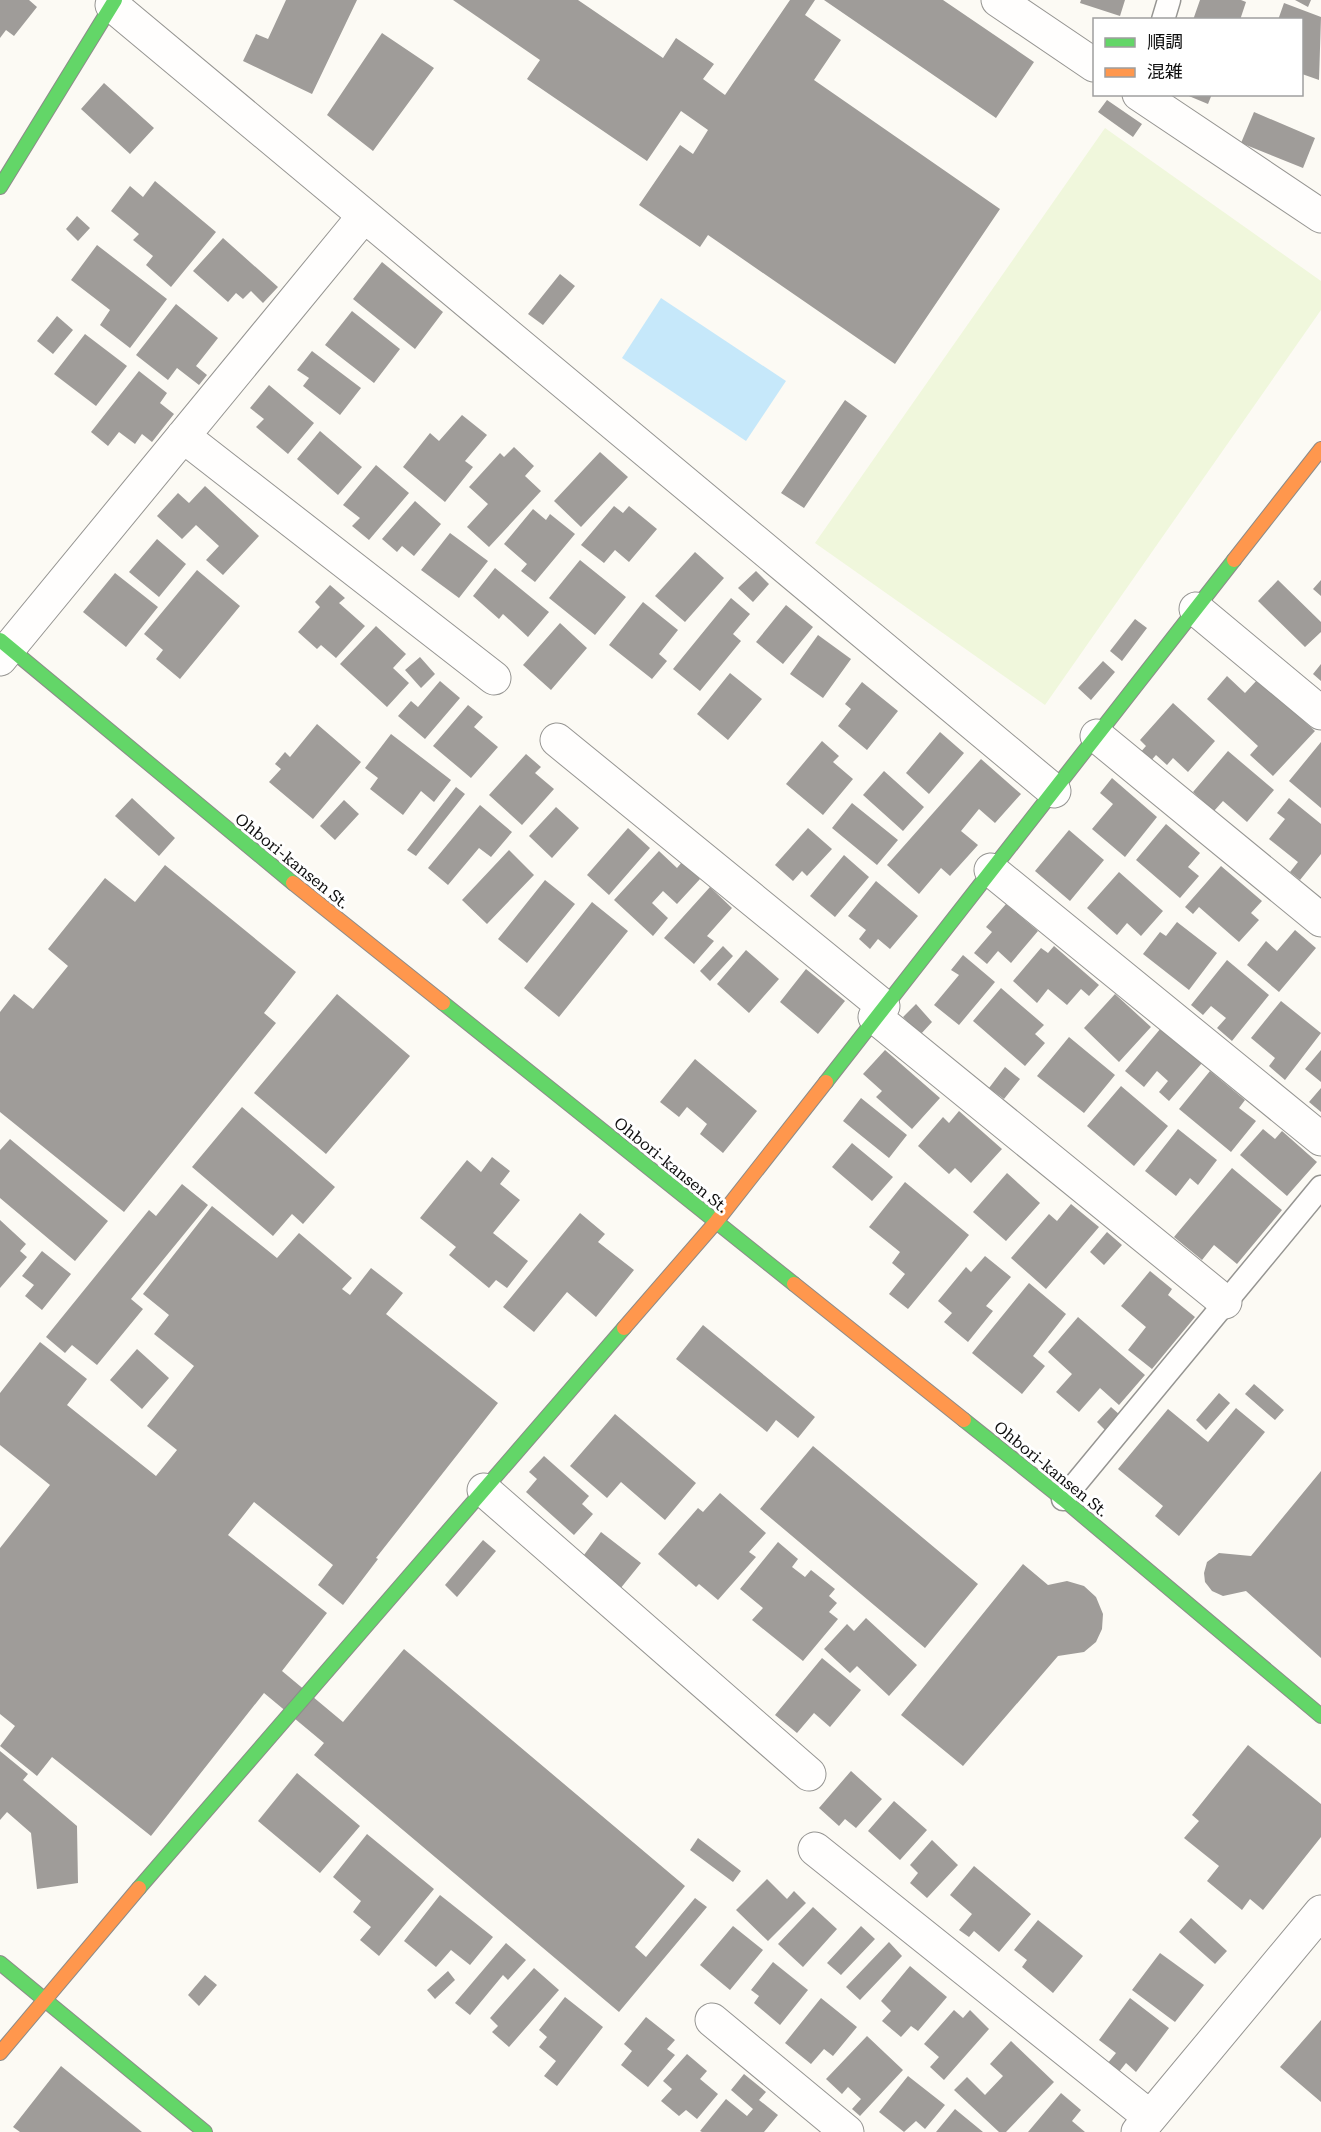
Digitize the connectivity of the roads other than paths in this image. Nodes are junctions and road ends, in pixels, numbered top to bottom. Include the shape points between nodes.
1 (998, 0) edge
2 (1169, 0) edge
3 (114, 2) edge
4 (1164, 18) edge
5 (1093, 64) edge
6 (1142, 96) edge
7 (0, 187) edge
8 (364, 216) junction
9 (1321, 216) edge
10 (183, 436) junction
11 (1318, 459) edge
12 (1196, 609) junction
13 (3, 649) edge
14 (494, 678) dead end
15 (1321, 712) edge
16 (1097, 736) junction
17 (557, 740) dead end
18 (1054, 791) junction
19 (992, 870) junction
20 (1321, 920) edge
21 (879, 1011) junction
22 (1321, 1139) edge
23 (1321, 1187) edge
24 (716, 1222) junction
25 (1225, 1302) junction
26 (484, 1490) junction
27 (1063, 1499) junction
28 (1321, 1716) edge
29 (809, 1774) dead end
30 (815, 1849) dead end
31 (1321, 1912) edge
32 (0, 1963) edge
33 (44, 1999) junction
34 (712, 2020) dead end
35 (0, 2053) edge
36 (1144, 2125) edge
37 (205, 2132) edge
38 (847, 2132) edge

1 - 5 street
2 - 4 lane
3 - 7 street
3 - 8 street
6 - 9 street
8 - 10 street
8 - 18 street
10 - 13 street
10 - 14 street
11 - 12 street
12 - 15 street
12 - 16 street
13 - 24 street, Ohbori-kansen St.
16 - 18 street
16 - 20 street
17 - 21 street
18 - 19 street
19 - 21 street
19 - 22 street
21 - 24 street
21 - 25 street
23 - 25 lane
24 - 26 street
24 - 27 street, Ohbori-kansen St.
25 - 27 lane
26 - 29 street
26 - 33 street
27 - 28 street, Ohbori-kansen St.
30 - 36 street
31 - 36 street
32 - 33 street
33 - 35 street
33 - 37 street
34 - 38 street

